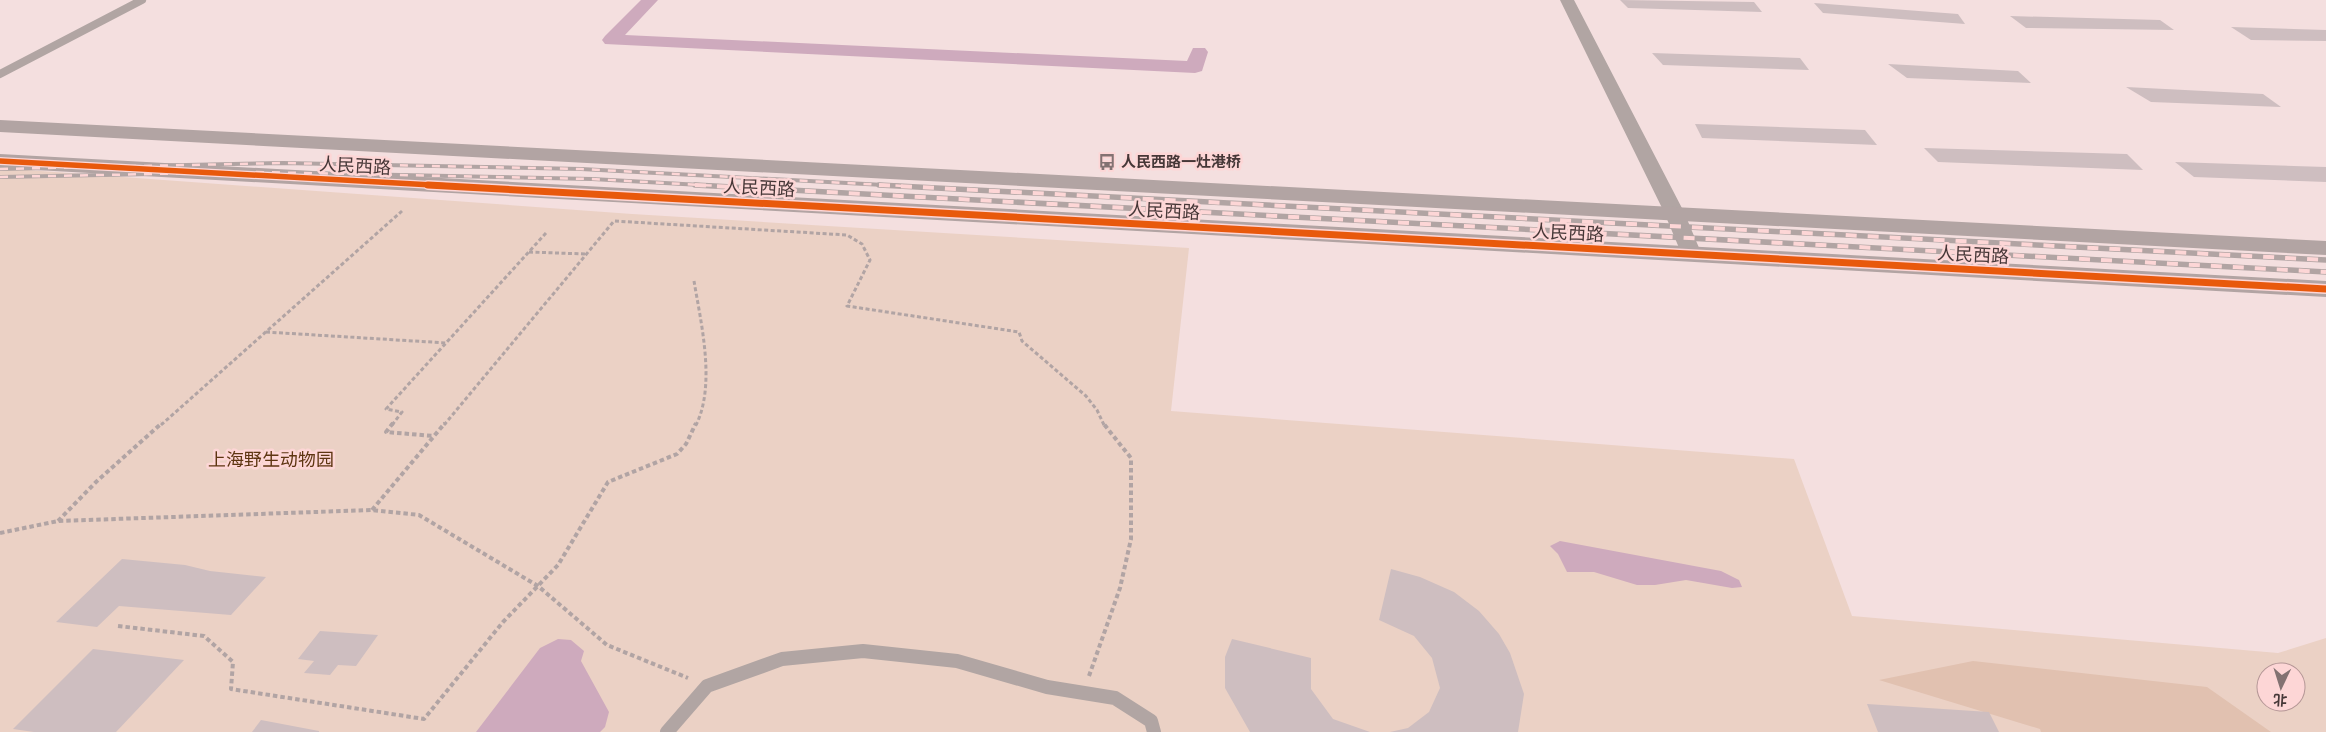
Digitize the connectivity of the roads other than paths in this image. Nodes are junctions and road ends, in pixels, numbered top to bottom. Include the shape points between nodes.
1 (142, 0) edge
2 (1566, 0) edge
3 (0, 74) edge
4 (0, 115) edge
5 (0, 126) edge
6 (0, 150) edge
7 (0, 161) edge
8 (1671, 208) junction
9 (2326, 236) edge
10 (2326, 248) edge
11 (1690, 250) junction
12 (2326, 276) edge
13 (2326, 289) edge
14 (667, 732) edge
15 (1154, 732) edge

1 - 3 lane
2 - 8 street
4 - 8 street, 人民西路 via 1102,170
5 - 8 street, 人民西路
6 - 11 street, 人民西路
7 - 11 street, 人民西路
8 - 9 street, 人民西路
8 - 10 street, 人民西路
8 - 11 street
11 - 12 street, 人民西路
11 - 13 street, 人民西路
14 - 15 lane via 707,686 782,659 863,651 957,661 1047,687 1115,698 1151,721

